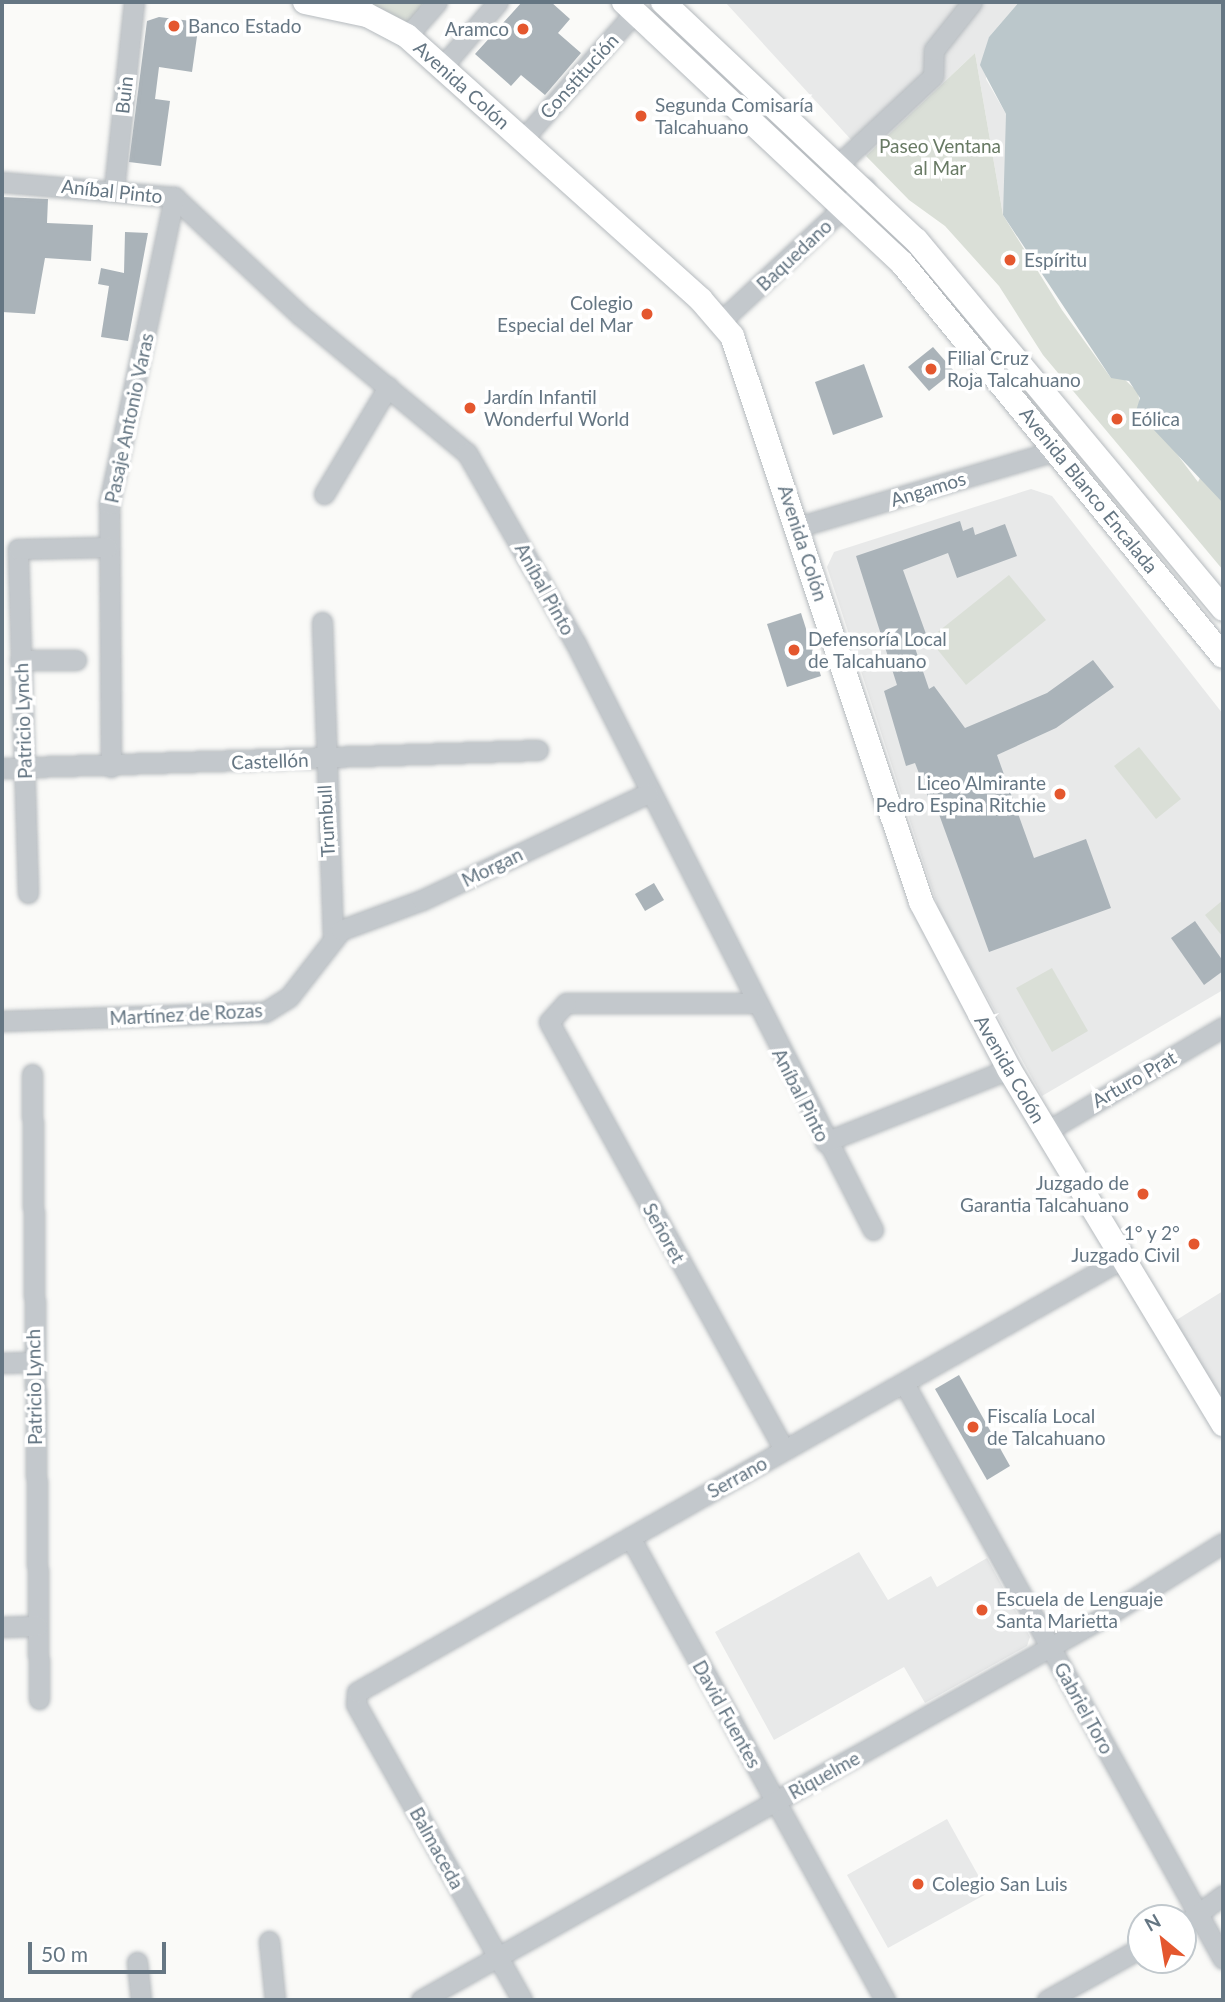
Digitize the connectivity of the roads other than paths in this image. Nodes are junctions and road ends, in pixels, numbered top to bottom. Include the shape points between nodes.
1 (134, 2) edge
2 (305, 2) edge
3 (437, 2) edge
4 (498, 2) edge
5 (663, 2) edge
6 (972, 2) edge
7 (630, 7) edge
8 (407, 36) junction
9 (442, 67) junction
10 (523, 139) junction
11 (839, 164) junction
12 (2, 182) edge
13 (865, 187) junction
14 (114, 189) junction
15 (174, 197) junction
16 (846, 207) junction
17 (721, 321) junction
18 (388, 387) junction
19 (1058, 450) junction
20 (324, 494) dead end
21 (798, 527) junction
22 (107, 547) junction
23 (1223, 609) edge
24 (323, 622) dead end
25 (1223, 656) edge
26 (20, 660) junction
27 (76, 660) dead end
28 (538, 750) dead end
29 (322, 758) junction
30 (24, 767) junction
31 (111, 767) junction
32 (2, 768) edge
33 (648, 793) junction
34 (28, 893) dead end
35 (333, 935) junction
36 (755, 1003) junction
37 (2, 1021) edge
38 (1223, 1027) edge
39 (1009, 1069) junction
40 (32, 1074) dead end
41 (1045, 1132) junction
42 (825, 1142) junction
43 (873, 1230) dead end
44 (1120, 1260) junction
45 (34, 1362) junction
46 (2, 1363) edge
47 (904, 1383) junction
48 (1223, 1424) edge
49 (785, 1450) junction
50 (630, 1537) junction
51 (1223, 1543) edge
52 (37, 1626) junction
53 (2, 1627) edge
54 (1051, 1647) junction
55 (355, 1696) joint
56 (40, 1699) dead end
57 (775, 1802) junction
58 (1223, 1895) edge
59 (1183, 1904) edge
60 (1197, 1915) edge
61 (1197, 1927) edge
62 (268, 1941) dead end
63 (1127, 1956) edge
64 (498, 1957) junction
65 (1223, 1959) edge
66 (137, 1962) dead end
67 (141, 2000) edge
68 (275, 2000) edge
69 (421, 2000) edge
70 (522, 2000) edge
71 (885, 2000) edge
72 (1047, 2000) edge

1 - 14 street, Buin
2 - 8 main road, Avenida Colón via 367,15
3 - 8 street
4 - 9 street
5 - 11 main road, Avenida Blanco Encalada
6 - 11 street via 934,50 933,76
7 - 10 street, Constitución
7 - 16 main road, Avenida Blanco Encalada
8 - 9 main road, Avenida Colón
9 - 10 main road, Avenida Colón
10 - 17 main road, Avenida Colón
11 - 13 main road, Avenida Blanco Encalada
12 - 14 street, Aníbal Pinto
13 - 16 street, Baquedano
13 - 23 main road, Avenida Blanco Encalada via 1009,344
14 - 15 street, Aníbal Pinto
15 - 18 street, Aníbal Pinto
15 - 22 street, Pasaje Antonio Varas via 115,471
16 - 17 street, Baquedano
16 - 19 main road, Avenida Blanco Encalada via 932,297
17 - 21 main road, Avenida Colón via 745,365
18 - 20 street
18 - 33 street, Aníbal Pinto via 474,463 575,642
19 - 21 street, Angamos
19 - 25 main road, Avenida Blanco Encalada
21 - 39 main road, Avenida Colón via 904,860 938,939
22 - 26 street, Patricio Lynch via 19,549
22 - 31 street, Pasaje Antonio Varas
24 - 29 street, Trumbull
26 - 27 street
26 - 30 street, Patricio Lynch
28 - 29 street, Castellón
29 - 31 street, Castellón
29 - 35 street, Trumbull
30 - 31 street, Castellón
30 - 32 street, Castellón
30 - 34 street, Patricio Lynch
33 - 35 street, Morgan
33 - 36 street, Aníbal Pinto
35 - 37 street, Martínez de Rozas via 289,997 265,1012
36 - 42 street, Aníbal Pinto
36 - 49 street, Señoret via 566,1003 551,1015 553,1034
38 - 41 street, Arturo Prat
39 - 41 main road, Avenida Colón
39 - 42 street
40 - 45 street, Patricio Lynch
41 - 44 main road, Avenida Colón
42 - 43 street, Aníbal Pinto
44 - 47 street, Serrano
44 - 48 main road, Avenida Colón
45 - 46 street
45 - 52 street, Patricio Lynch
47 - 49 street, Serrano
47 - 54 street, Gabriel Toro
49 - 50 street, Serrano
50 - 55 street, Serrano
50 - 57 street, David Fuentes
51 - 54 street, Riquelme
52 - 53 street
52 - 56 street, Patricio Lynch
54 - 57 street, Riquelme
54 - 59 street, Gabriel Toro
55 - 64 street, Balmaceda
57 - 64 street, Riquelme
57 - 71 street, David Fuentes
58 - 60 street
61 - 65 street, Gabriel Toro
62 - 68 street
63 - 72 street
64 - 69 street, Riquelme
64 - 70 street, Balmaceda
66 - 67 street

